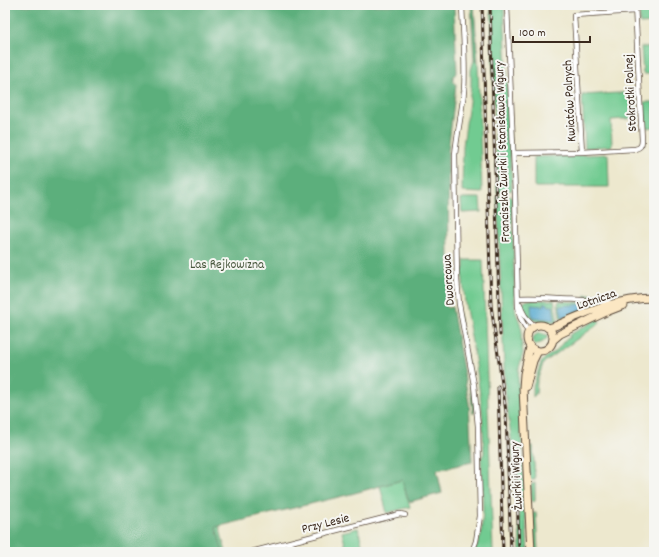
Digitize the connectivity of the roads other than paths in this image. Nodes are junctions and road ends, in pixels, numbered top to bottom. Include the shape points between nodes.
1 (462, 5) edge
2 (506, 5) edge
3 (635, 5) edge
4 (635, 11) junction
5 (582, 152) junction
6 (513, 153) junction
7 (518, 298) junction
8 (654, 299) edge
9 (614, 303) junction
10 (535, 326) junction
11 (548, 328) junction
12 (528, 332) junction
13 (553, 340) junction
14 (530, 347) junction
15 (538, 351) junction
16 (524, 399) junction
17 (405, 515) dead end
18 (292, 542) junction
19 (252, 552) edge
20 (294, 552) edge
21 (472, 552) edge
22 (531, 552) edge

1 - 21 street, Dworcowa via 464,92 456,141 456,257 459,304 474,385 478,426 480,516
2 - 6 street, Franciszka Żwirki i Stanisława Wigury
3 - 4 street, Stokrotki Polnej
4 - 5 street, Stokrotki Polnej via 642,144 634,149
4 - 5 street, Kwiatów Polnych via 574,15
5 - 6 street, Stokrotki Polnej
6 - 7 street, Franciszka Żwirki i Stanisława Wigury
7 - 9 street
7 - 10 street via 524,315
7 - 12 street via 519,314
8 - 9 main road, Lotnicza
8 - 13 main road, Lotnicza via 616,308 560,334
9 - 11 main road, Lotnicza
10 - 11 main road via 542,325
10 - 12 main road
11 - 13 main road via 552,332
12 - 14 main road via 527,340
13 - 15 main road via 544,351
14 - 15 main road
14 - 16 main road, Żwirki i Wigury via 523,379
15 - 16 main road, Żwirki i Wigury
16 - 22 main road, Żwirki i Wigury
17 - 18 street, Przy Lesie via 400,514
18 - 19 street, Przy Lesie
18 - 20 street

